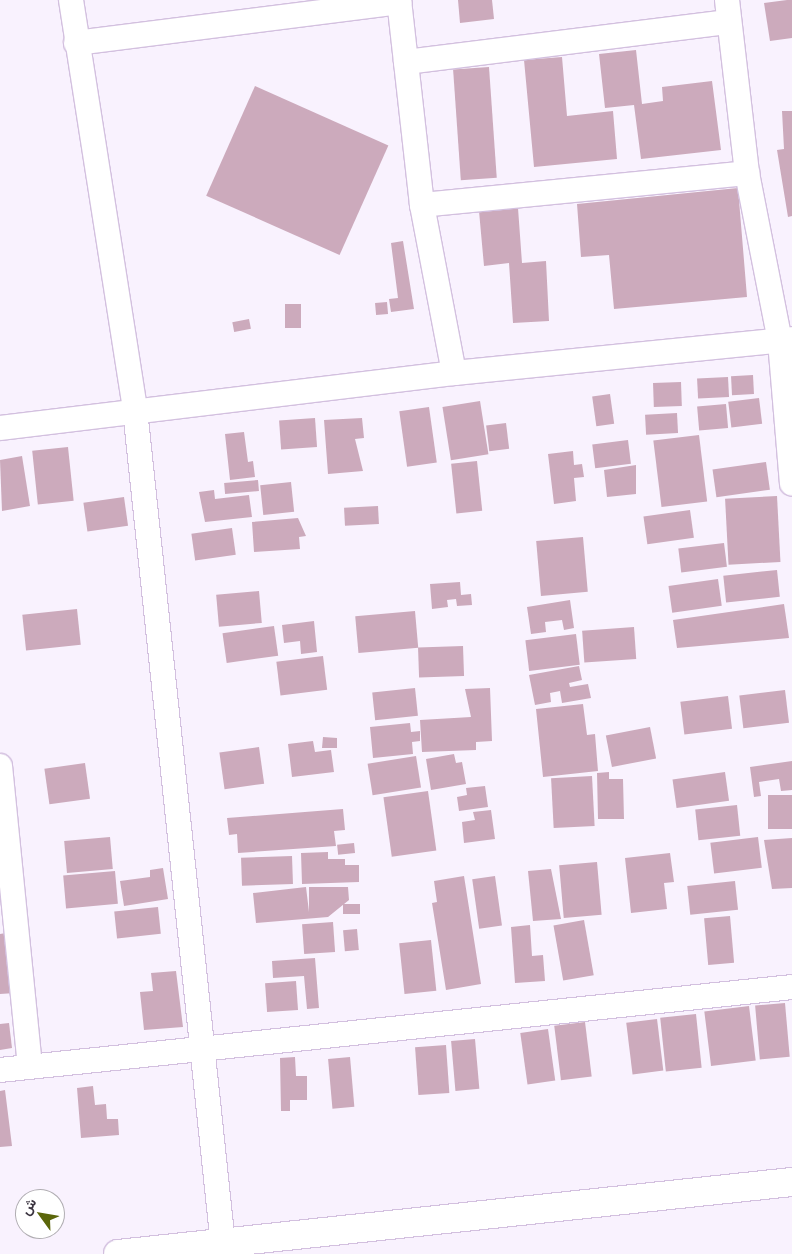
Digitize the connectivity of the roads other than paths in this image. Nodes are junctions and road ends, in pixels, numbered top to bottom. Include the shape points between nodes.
1 (70, 0) edge
2 (399, 1) edge
3 (728, 6) edge
4 (249, 11) edge
5 (76, 43) junction
6 (406, 62) junction
7 (747, 173) junction
8 (422, 205) junction
9 (786, 340) edge
10 (454, 373) junction
11 (135, 410) junction
12 (0, 428) edge
13 (792, 483) edge
14 (0, 766) edge
15 (8, 919) edge
16 (792, 987) edge
17 (200, 1046) junction
18 (30, 1066) junction
19 (0, 1070) edge
20 (792, 1182) edge
21 (223, 1248) edge
22 (118, 1254) edge

1 - 5 street
2 - 4 street
2 - 6 street
3 - 6 street
3 - 7 street
4 - 5 street
5 - 11 street
6 - 8 street
7 - 8 street
7 - 9 street
8 - 10 street
9 - 10 street
9 - 13 street
10 - 11 street
11 - 12 street
11 - 17 street
14 - 15 street
15 - 18 street
16 - 17 street
17 - 18 street
17 - 21 street
18 - 19 street
20 - 21 street
21 - 22 street

